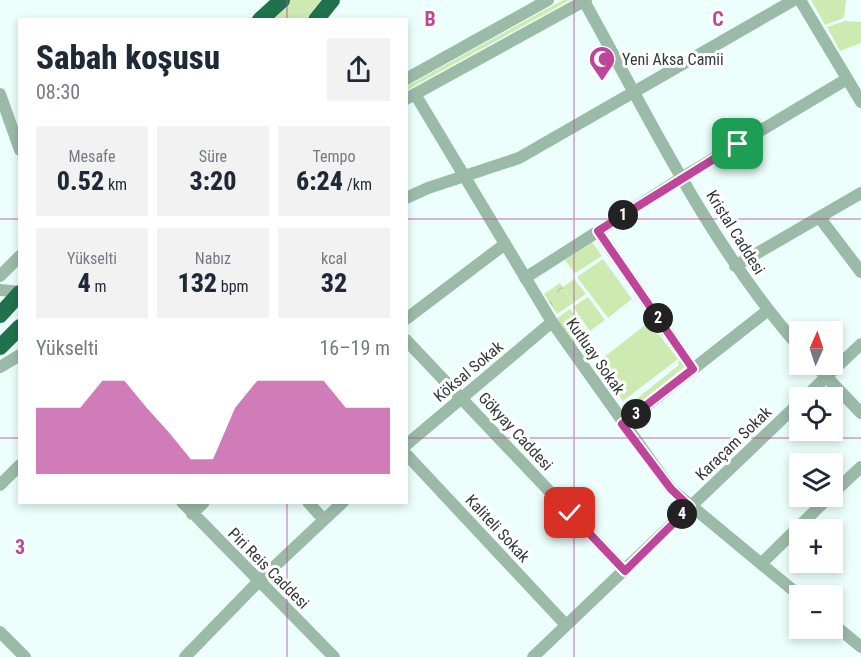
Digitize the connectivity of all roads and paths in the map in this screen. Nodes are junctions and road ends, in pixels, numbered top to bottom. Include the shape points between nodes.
1 (282, 0) edge
2 (332, 0) edge
3 (548, 0) edge
4 (794, 0) edge
5 (800, 0) edge
6 (585, 1) edge
7 (262, 18) edge
8 (318, 18) edge
9 (408, 78) edge
10 (847, 79) junction
11 (635, 92) junction
12 (0, 94) edge
13 (411, 96) edge
14 (861, 102) edge
15 (18, 144) edge
16 (465, 177) junction
17 (683, 177) junction
18 (861, 193) edge
19 (408, 197) edge
20 (819, 217) junction
21 (598, 231) junction
22 (505, 244) junction
23 (18, 258) edge
24 (735, 266) junction
25 (861, 272) edge
26 (0, 276) edge
27 (525, 278) junction
28 (0, 290) edge
29 (18, 293) edge
30 (18, 295) edge
31 (767, 311) junction
32 (0, 315) edge
33 (408, 317) edge
34 (552, 322) junction
35 (18, 329) edge
36 (789, 336) edge
37 (408, 342) edge
38 (861, 344) edge
39 (0, 346) edge
40 (18, 356) edge
41 (0, 367) edge
42 (693, 369) junction
43 (825, 377) junction
44 (815, 387) edge
45 (461, 398) junction
46 (789, 412) edge
47 (861, 413) edge
48 (622, 424) junction
49 (408, 443) edge
50 (408, 456) edge
51 (18, 467) edge
52 (861, 467) edge
53 (843, 484) edge
54 (0, 485) edge
55 (184, 504) edge
56 (202, 504) edge
57 (310, 504) edge
58 (341, 504) edge
59 (690, 507) junction
60 (819, 507) edge
61 (192, 514) junction
62 (324, 520) junction
63 (761, 564) junction
64 (625, 571) junction
65 (259, 581) junction
66 (789, 587) edge
67 (566, 625) junction
68 (0, 632) edge
69 (843, 632) edge
70 (861, 647) edge
71 (25, 657) edge
72 (185, 657) edge
73 (334, 657) edge
74 (533, 657) edge

1 - 7 highway
2 - 8 highway
3 - 9 street
4 - 11 street
5 - 10 street
6 - 11 street, Kristal Caddesi
6 - 13 street
10 - 14 street
10 - 17 street
11 - 16 street via 519,158
11 - 17 street, Kristal Caddesi
12 - 15 street
13 - 16 street, Kutluay Sokak
16 - 19 street
16 - 22 street, Kutluay Sokak
17 - 21 street
17 - 24 street, Kristal Caddesi
18 - 20 street
20 - 24 street
20 - 25 street
21 - 27 street
21 - 42 street
22 - 27 street, Kutluay Sokak
22 - 33 street
23 - 26 street
24 - 31 street, Kristal Caddesi
27 - 34 street, Kutluay Sokak
28 - 29 street
30 - 32 highway
31 - 36 street, Kristal Caddesi
31 - 42 street
34 - 45 street, Köksal Sokak
34 - 48 street, Kutluay Sokak
35 - 39 highway
37 - 45 street, Gökyay Caddesi
38 - 43 street
40 - 41 street
42 - 48 street
43 - 44 street
43 - 47 street
45 - 49 street, Köksal Sokak
45 - 64 street, Gökyay Caddesi
46 - 59 street, Karaçam Sokak
48 - 59 street, Kutluay Sokak via 671,489
50 - 67 street, Kaliteli Sokak
51 - 54 street
52 - 53 street
55 - 61 street, Piri Reis Caddesi
56 - 61 street
57 - 62 street
58 - 62 street
59 - 63 street, Kutluay Sokak
59 - 64 street, Karaçam Sokak
60 - 63 street
61 - 65 street, Piri Reis Caddesi
62 - 65 street
63 - 66 street, Kutluay Sokak
64 - 67 street, Karaçam Sokak
65 - 72 street
65 - 73 street, Piri Reis Caddesi
67 - 74 street, Karaçam Sokak
68 - 71 street
69 - 70 street

